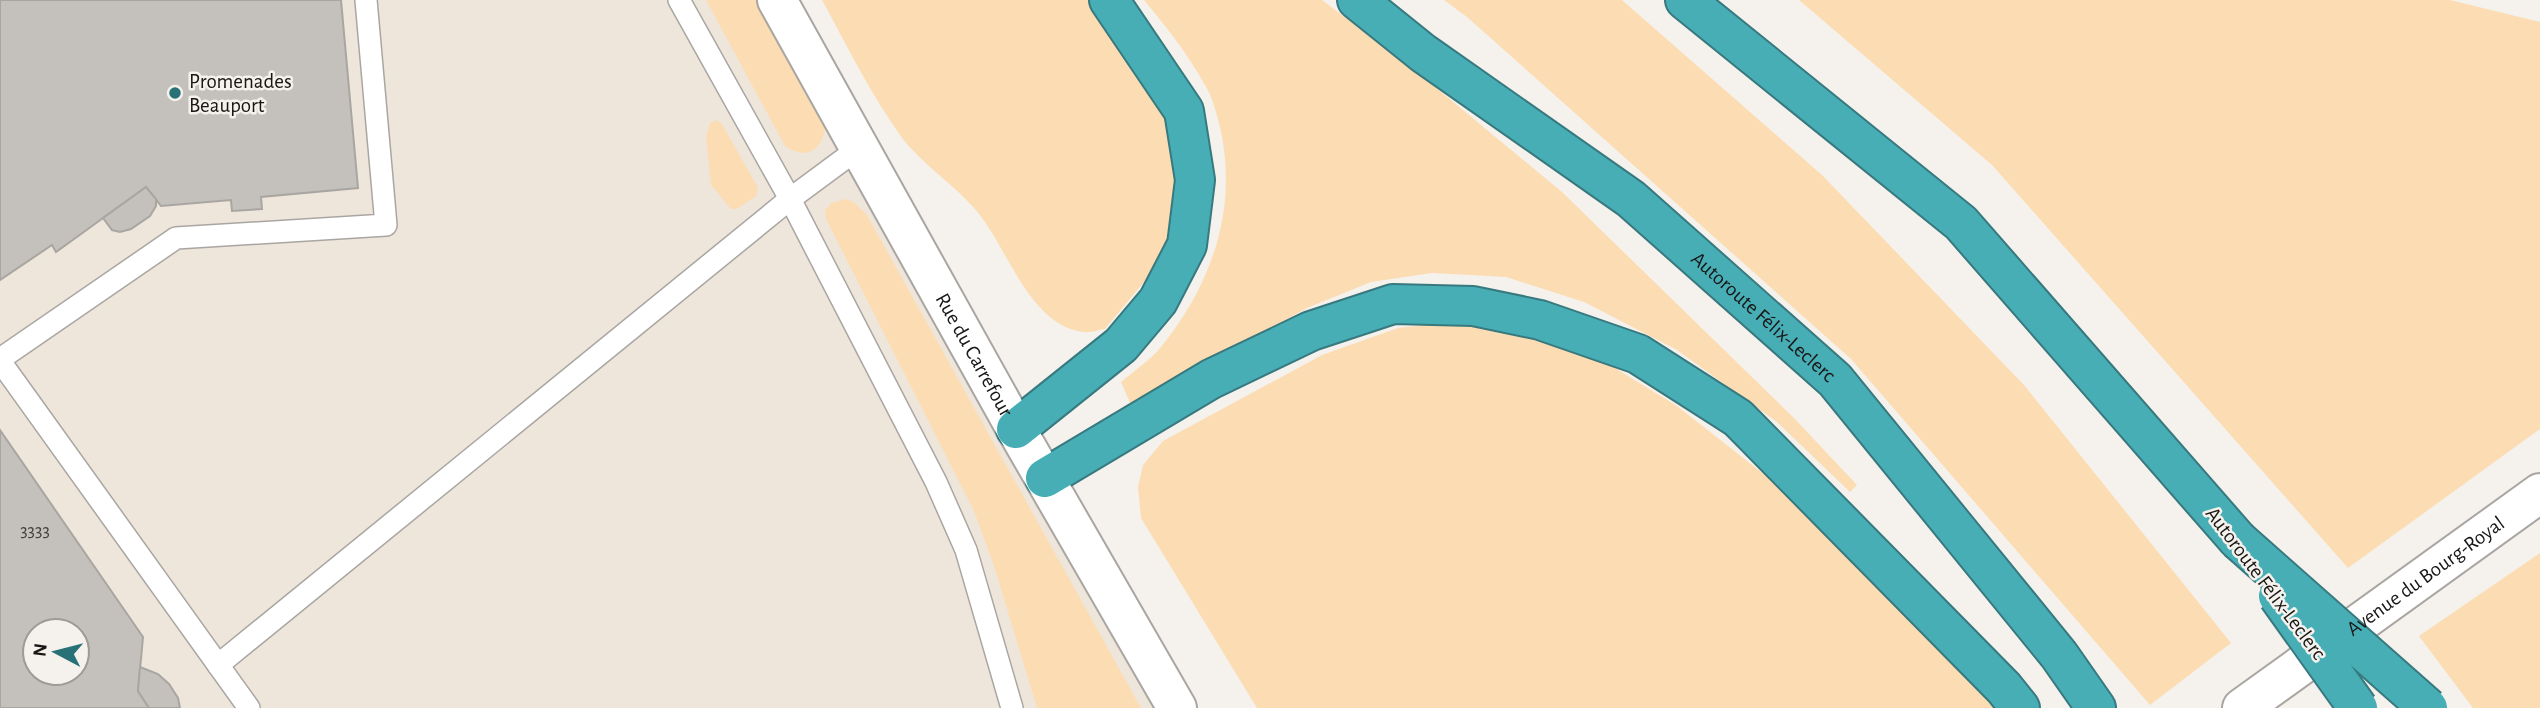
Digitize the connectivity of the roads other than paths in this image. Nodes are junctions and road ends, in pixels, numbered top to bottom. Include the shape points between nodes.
1 (366, 0) edge
2 (679, 0) edge
3 (777, 0) edge
4 (1109, 0) edge
5 (1357, 0) edge
6 (1685, 0) edge
7 (859, 148) junction
8 (790, 200) junction
9 (0, 360) edge
10 (1016, 429) junction
11 (1045, 478) junction
12 (2540, 494) edge
13 (2238, 540) junction
14 (218, 665) junction
15 (2012, 698) edge
16 (249, 708) edge
17 (1012, 708) edge
18 (1177, 708) edge
19 (2096, 708) edge
20 (2242, 708) edge
21 (2358, 708) edge
22 (2428, 708) edge

1 - 9 lane via 386,225 176,238
2 - 8 lane
3 - 7 street, Rue du Carrefour
4 - 10 highway via 1184,111 1195,180 1187,245 1158,301 1121,345
5 - 19 highway, Autoroute Félix-Leclerc via 1423,53 1631,199 1835,380 2059,655
6 - 13 highway, Autoroute Félix-Leclerc via 1961,223
7 - 8 lane
7 - 10 street, Rue du Carrefour
8 - 14 lane
8 - 17 lane via 936,482 965,550
9 - 14 lane
10 - 11 street, Rue du Carrefour
11 - 15 highway via 1211,379 1311,331 1394,304 1473,306 1540,320 1638,354 1738,418
11 - 18 street, Rue du Carrefour
12 - 20 street, Avenue du Bourg-Royal
13 - 21 highway, Autoroute Félix-Leclerc, bridge
13 - 22 highway, bridge
14 - 16 lane

